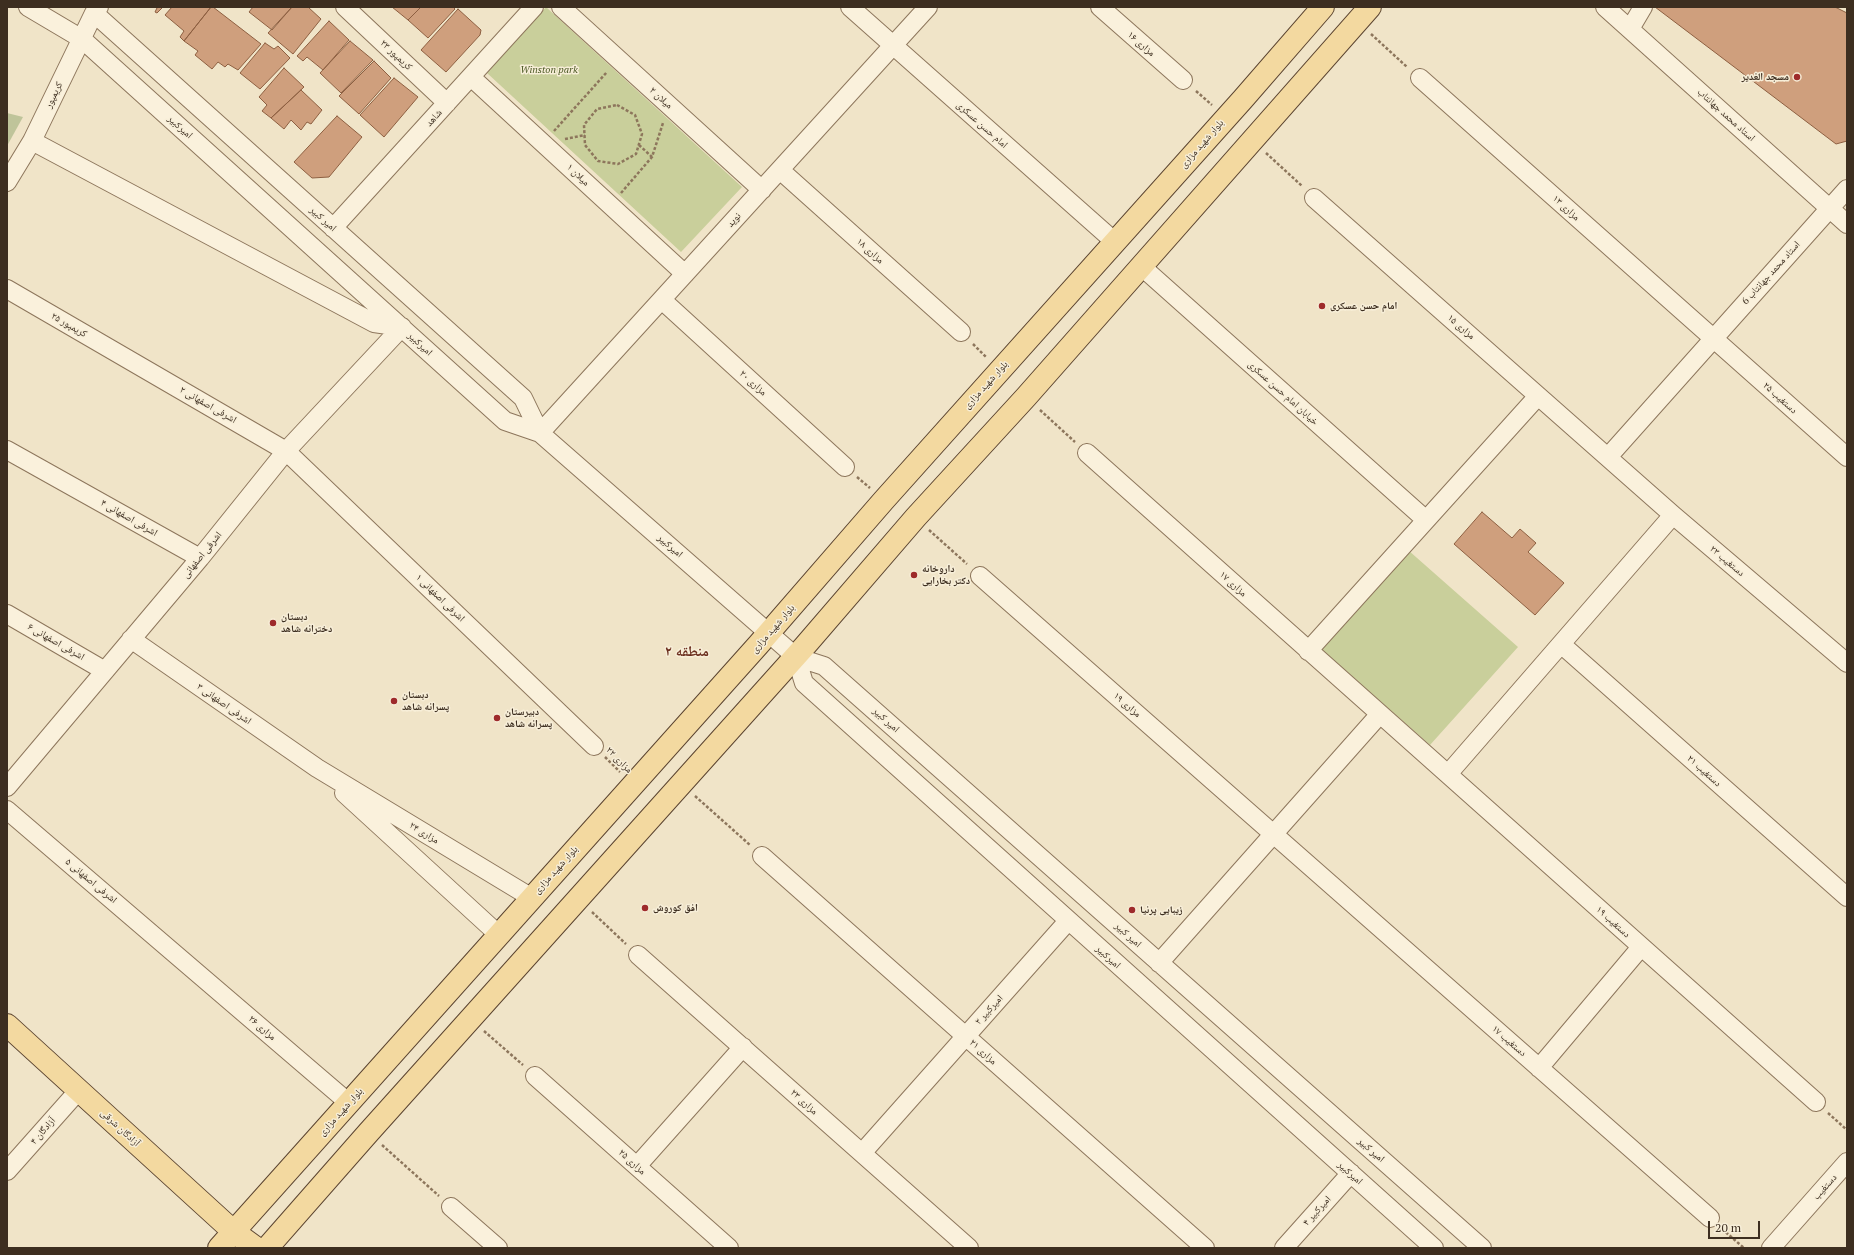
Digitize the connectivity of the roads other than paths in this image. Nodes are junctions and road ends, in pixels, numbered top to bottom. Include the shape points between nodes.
1 (28, 7) edge
2 (346, 7) edge
3 (534, 7) edge
4 (561, 7) edge
5 (850, 7) edge
6 (928, 7) edge
7 (1100, 7) edge
8 (1323, 7) edge
9 (1605, 7) edge
10 (1643, 7) edge
11 (97, 10) edge
12 (1363, 14) edge
13 (1630, 29) junction
14 (82, 39) junction
15 (893, 45) junction
16 (471, 77) junction
17 (1420, 78) road end
18 (1183, 80) road end
19 (1243, 99) junction
20 (447, 103) junction
21 (1270, 122) junction
22 (32, 141) junction
23 (780, 170) junction
24 (7, 182) edge
25 (1847, 189) edge
26 (762, 190) junction
27 (1314, 198) road end
28 (1830, 208) junction
29 (1847, 224) edge
30 (333, 228) junction
31 (1115, 242) junction
32 (1141, 266) junction
33 (685, 274) junction
34 (7, 290) edge
35 (662, 300) junction
36 (402, 327) junction
37 (961, 332) road end
38 (1713, 339) junction
39 (131, 360) joint
40 (1538, 396) junction
41 (540, 432) junction
42 (7, 450) edge
43 (286, 451) junction
44 (1087, 453) road end
45 (1608, 457) junction
46 (1847, 457) edge
47 (845, 467) road end
48 (1673, 514) junction
49 (1426, 520) junction
50 (200, 558) junction
51 (980, 576) road end
52 (7, 614) edge
53 (769, 633) junction
54 (131, 639) junction
55 (1561, 644) junction
56 (1308, 651) junction
57 (796, 657) junction
58 (1847, 663) edge
59 (104, 671) junction
60 (1380, 714) junction
61 (594, 746) road end
62 (317, 768) junction
63 (1448, 774) junction
64 (7, 787) edge
65 (7, 810) edge
66 (1273, 834) junction
67 (762, 856) road end
68 (532, 898) junction
69 (1847, 898) edge
70 (1068, 921) junction
71 (498, 935) junction
72 (1641, 947) junction
73 (175, 952) joint
74 (638, 955) road end
75 (1159, 963) junction
76 (7, 1025) edge
77 (965, 1036) junction
78 (1253, 1046) junction
79 (743, 1047) junction
80 (1233, 1068) junction
81 (1539, 1068) junction
82 (535, 1076) road end
83 (79, 1090) junction
84 (1816, 1102) road end
85 (349, 1103) junction
86 (862, 1153) junction
87 (1847, 1162) edge
88 (637, 1166) junction
89 (7, 1172) edge
90 (1351, 1174) junction
91 (451, 1206) road end
92 (1710, 1218) road end
93 (236, 1240) edge
94 (219, 1248) edge
95 (256, 1248) edge
96 (267, 1248) edge
97 (498, 1248) edge
98 (729, 1248) edge
99 (969, 1248) edge
100 (1205, 1248) edge
101 (1284, 1248) edge
102 (1434, 1248) edge
103 (1482, 1248) edge
104 (1771, 1248) edge

1 - 14 street, امیرکبیر
2 - 20 street, کریمپور ۲۳
3 - 16 street, شاهد
4 - 26 street, میلان ۲
5 - 15 street, امام حسن عسکری
6 - 15 street, نوید
7 - 18 street, مزاری ۱۶
8 - 19 main road, بلوار شهید مزاری
9 - 13 street, استاد محمد جهانتاب
10 - 13 street
11 - 14 street, کریمپور
11 - 30 street, امیر کبیر
12 - 21 main road
13 - 28 street, استاد محمد جهانتاب
14 - 22 street, کریمپور
14 - 36 street, امیرکبیر
15 - 23 street, نوید
15 - 31 street, امام حسن عسکری
16 - 20 street, شاهد
16 - 33 street, میلان ۱
17 - 38 street, مزاری ۱۳
19 - 21 main road
19 - 31 main road, بلوار شهید مزاری
20 - 30 street, شاهد
21 - 32 main road
22 - 24 street, کریمپور
22 - 36 street via 374,323
23 - 26 street, نوید
23 - 37 street, مزاری ۱۸
25 - 28 street, استاد محمد جهانتاب 6
26 - 33 street, نوید
27 - 40 street, مزاری ۱۵
28 - 29 street, استاد محمد جهانتاب
28 - 38 street, استاد محمد جهانتاب 6
30 - 41 street, امیر کبیر via 524,398
31 - 53 main road, بلوار شهید مزاری via 884,500
32 - 49 street, خیابان امام حسن عسکری
32 - 57 main road via 916,517
33 - 35 street, نوید
34 - 39 street, کریمپور ۲۵
35 - 41 street, نوید
35 - 47 street, مزاری ۲۰
36 - 41 street, امیرکبیر via 505,421
36 - 43 street, اشرفی اصفهانی
38 - 45 street, استاد محمد جهانتاب 6
38 - 46 street, دستغیب ۲۵
39 - 43 street, اشرفی اصفهانی ۲
40 - 45 street, مزاری ۱۵
40 - 49 street
41 - 53 street, امیرکبیر
42 - 50 street, اشرفی اصفهانی ۴
43 - 50 street, اشرفی اصفهانی
43 - 61 street, اشرفی اصفهانی ۱
44 - 56 street, مزاری ۱۷
45 - 48 street, دستغیب ۲۳
48 - 55 street
48 - 58 street, دستغیب ۲۳
49 - 56 street
50 - 54 street, اشرفی اصفهانی
51 - 66 street, مزاری ۱۹
52 - 59 street, اشرفی اصفهانی ۶
53 - 57 street, امیر کبیر
53 - 68 main road, بلوار شهید مزاری
54 - 59 street, اشرفی اصفهانی
54 - 62 street, اشرفی اصفهانی ۳
55 - 63 street
55 - 69 street, دستغیب ۲۱
56 - 60 street, مزاری ۱۷
57 - 70 street, امیرکبیر via 804,684
57 - 75 street, امیر کبیر via 824,666
57 - 96 main road
59 - 64 street, اشرفی اصفهانی
60 - 63 street, دستغیب ۱۹
60 - 66 street
62 - 68 street, مزاری ۲۴
62 - 71 street
63 - 72 street, دستغیب ۱۹
65 - 73 street, اشرفی اصفهانی ۵
66 - 75 street
66 - 81 street, دستغیب ۱۷
67 - 77 street, مزاری ۲۱
68 - 71 main road, بلوار شهید مزاری
70 - 77 street, امیرکبیر ۲
70 - 80 street, امیرکبیر
71 - 85 main road, بلوار شهید مزاری
72 - 81 street
72 - 84 street, دستغیب ۱۹
73 - 85 street, مزاری ۲۶
74 - 79 street, مزاری ۲۳
75 - 78 street, امیر کبیر
76 - 83 main road, آزادگان شرقی
77 - 86 street, امیرکبیر ۲
77 - 100 street, مزاری ۲۱
78 - 80 street
78 - 103 street, امیر کبیر
79 - 86 street, مزاری ۲۳
79 - 88 street
80 - 90 street, امیرکبیر
81 - 92 street, دستغیب ۱۷
82 - 88 street, مزاری ۲۵
83 - 89 street, آزادگان ۴
83 - 93 main road, آزادگان شرقی
85 - 93 main road, بلوار شهید مزاری
86 - 99 street, مزاری ۲۳
87 - 104 street, دستغیب
88 - 98 street, مزاری ۲۵
90 - 101 street, امیرکبیر ۴
90 - 102 street, امیرکبیر
91 - 97 street
93 - 94 main road, بلوار شهید مزاری
93 - 95 main road, آزادگان شرقی

